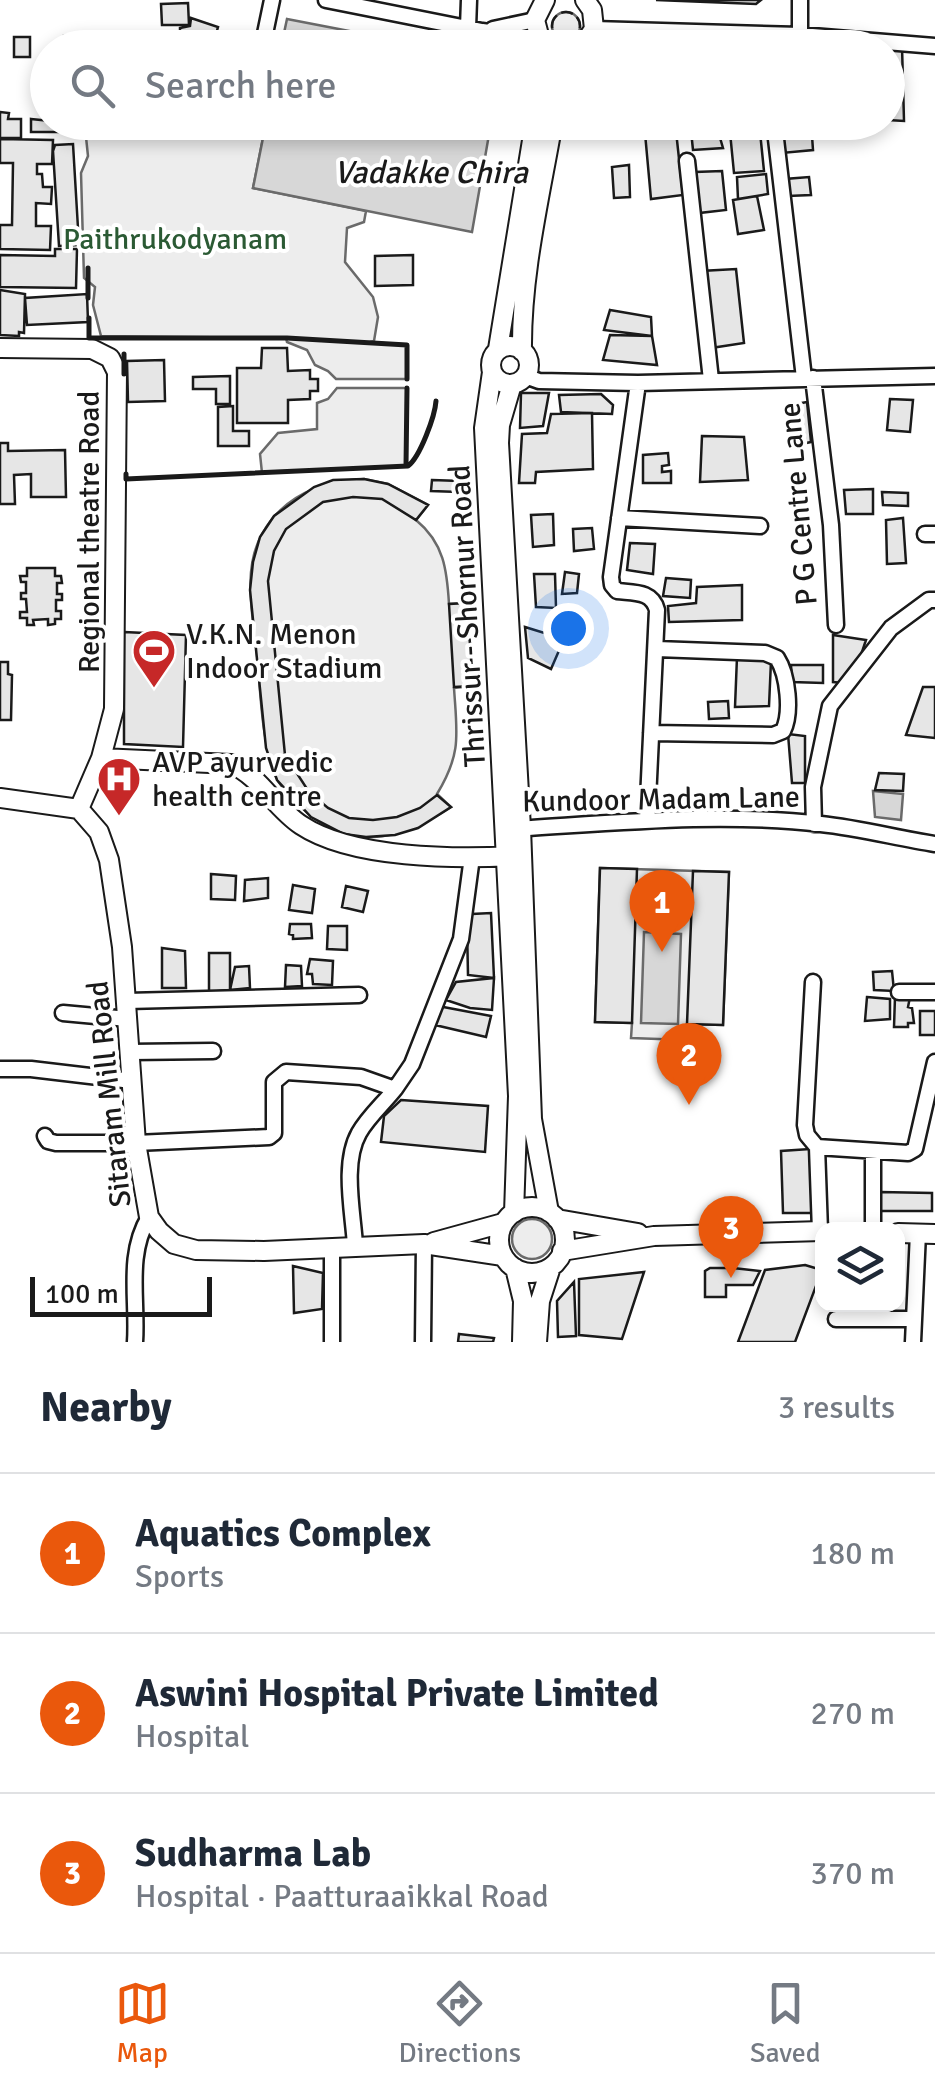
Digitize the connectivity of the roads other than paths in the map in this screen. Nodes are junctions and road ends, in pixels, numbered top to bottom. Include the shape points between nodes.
1 (272, 0) edge
2 (326, 0) edge
3 (469, 0) edge
4 (545, 0) edge
5 (585, 0) edge
6 (800, 0) edge
7 (535, 20) junction
8 (594, 29) joint
9 (266, 30) edge
10 (475, 30) junction
11 (539, 30) edge
12 (628, 30) edge
13 (800, 30) edge
14 (905, 44) edge
15 (935, 46) edge
16 (532, 140) edge
17 (550, 140) edge
18 (776, 140) edge
19 (687, 161) dead end
20 (0, 348) edge
21 (498, 350) junction
22 (522, 350) junction
23 (492, 372) junction
24 (935, 376) edge
25 (809, 378) junction
26 (518, 380) junction
27 (710, 380) junction
28 (638, 382) junction
29 (619, 518) junction
30 (760, 526) dead end
31 (935, 600) edge
32 (836, 625) dead end
33 (657, 649) junction
34 (651, 733) junction
35 (102, 758) junction
36 (0, 798) edge
37 (79, 809) junction
38 (647, 820) junction
39 (814, 824) junction
40 (514, 828) junction
41 (935, 844) edge
42 (515, 856) junction
43 (472, 857) junction
44 (813, 982) dead end
45 (899, 992) dead end
46 (935, 992) edge
47 (359, 995) dead end
48 (127, 1010) junction
49 (62, 1013) dead end
50 (213, 1051) dead end
51 (130, 1052) junction
52 (935, 1062) edge
53 (0, 1069) edge
54 (132, 1081) junction
55 (524, 1082) junction
56 (396, 1089) junction
57 (46, 1136) dead end
58 (136, 1143) junction
59 (817, 1147) junction
60 (873, 1151) junction
61 (553, 1216) junction
62 (148, 1217) junction
63 (509, 1218) junction
64 (821, 1222) edge
65 (873, 1222) edge
66 (815, 1231) edge
67 (926, 1234) edge
68 (654, 1236) junction
69 (424, 1244) junction
70 (355, 1245) junction
71 (332, 1248) junction
72 (557, 1259) junction
73 (509, 1262) junction
74 (836, 1319) dead end
75 (914, 1319) junction
76 (136, 1342) edge
77 (332, 1342) edge
78 (423, 1342) edge
79 (522, 1342) edge
80 (537, 1342) edge
81 (913, 1342) edge

1 - 9 street
2 - 10 street
3 - 10 street
4 - 7 main road
5 - 8 main road
6 - 13 street
7 - 10 street
7 - 11 main road
8 - 12 street
14 - 15 street
16 - 21 main road
17 - 22 main road
18 - 25 street, P G Centre Lane
19 - 27 street
20 - 35 main road, Regional theatre Road via 92,350 110,358 117,372 114,709
21 - 22 main road
21 - 23 main road
22 - 26 main road via 528,362
23 - 26 main road via 500,381
23 - 40 main road, Thrissur - Shornur Road via 484,428
24 - 25 street
25 - 27 street
25 - 32 street, P G Centre Lane via 831,525
26 - 28 street
26 - 40 main road via 500,425
27 - 28 street
28 - 29 street
29 - 30 street
29 - 33 street via 612,585 655,601
31 - 39 street via 892,628 830,706
33 - 34 street
33 - 34 street via 777,658 785,678 786,724 773,734
34 - 38 street
35 - 37 main road, Regional theatre Road
35 - 43 main road via 231,764 303,826 332,840 371,850
36 - 37 main road
37 - 48 main road, Sitaram Mill Road via 99,832 109,860
38 - 39 street, Kundoor Madam Lane
38 - 40 street, Kundoor Madam Lane
39 - 41 street, Kundoor Madam Lane
40 - 42 main road, Thrissur - Shornur Road
42 - 43 main road
42 - 55 main road, Thrissur - Shornur Road
43 - 56 street via 461,939
44 - 59 street via 805,1126
45 - 46 street
47 - 48 street
48 - 49 street
48 - 51 main road, Sitaram Mill Road
50 - 51 street
51 - 54 main road, Sitaram Mill Road
52 - 60 street via 916,1149
53 - 54 street
54 - 58 main road, Sitaram Mill Road
55 - 61 main road
55 - 63 main road
56 - 58 street via 360,1077 286,1072 274,1082 269,1137
56 - 70 street via 353,1146
57 - 58 street via 56,1143
58 - 62 main road, Sitaram Mill Road
59 - 60 street
59 - 64 street
60 - 65 street
61 - 63 main road via 532,1208
61 - 68 main road
61 - 72 main road via 563,1229
62 - 71 main road, Sitaram Mill Road via 174,1244 196,1250
62 - 76 street via 134,1255
63 - 69 main road
63 - 73 main road via 500,1234
66 - 68 main road
67 - 75 street
68 - 72 main road
69 - 70 main road, Sitaram Mill Road
69 - 73 main road, Sitaram Mill Road
69 - 78 street
70 - 71 main road, Sitaram Mill Road
71 - 77 street
72 - 73 main road via 533,1273
72 - 80 main road via 540,1301
73 - 79 main road via 523,1301
74 - 75 street
75 - 81 street

